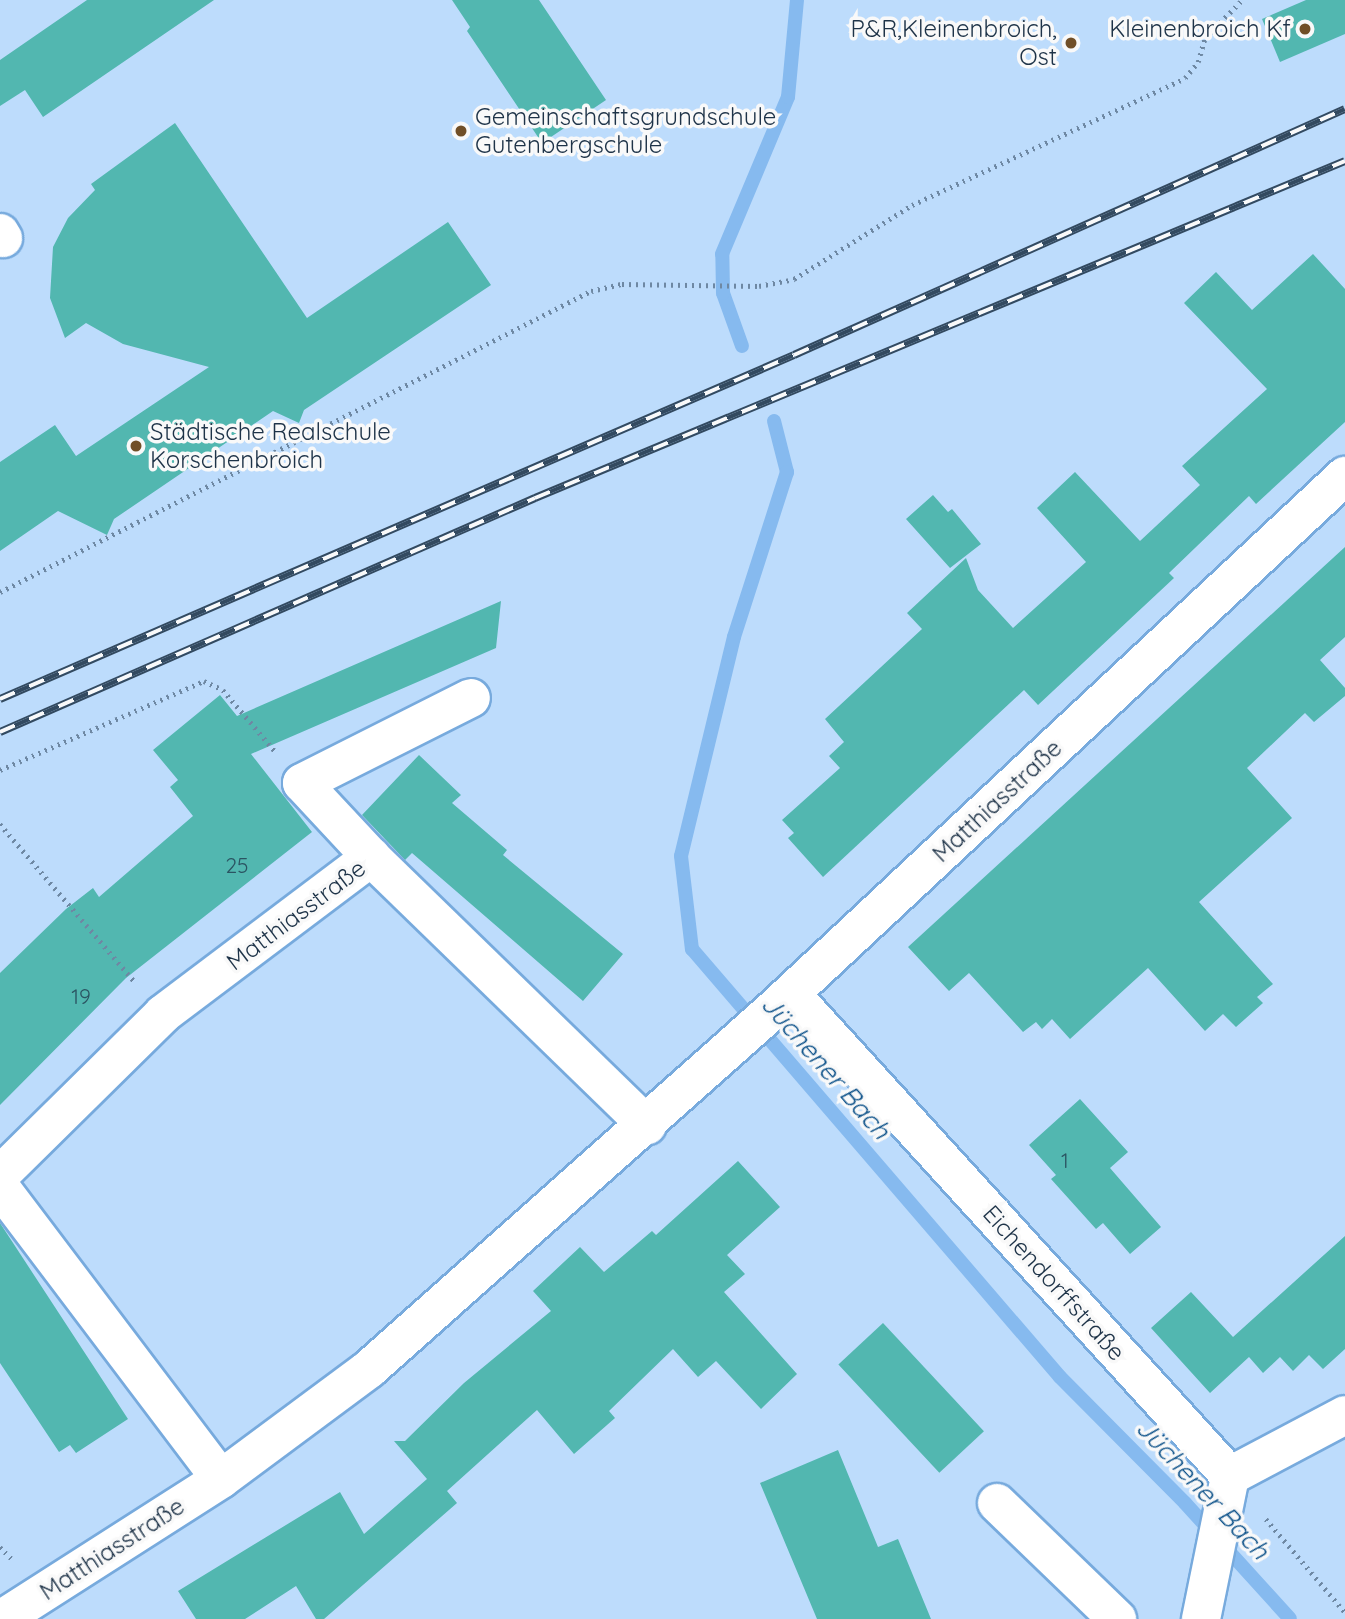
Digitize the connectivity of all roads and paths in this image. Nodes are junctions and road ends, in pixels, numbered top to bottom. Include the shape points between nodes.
1 (1242, 0) edge
2 (1345, 476) edge
3 (0, 592) edge
4 (471, 698) dead end
5 (0, 770) edge
6 (302, 783) junction
7 (0, 824) edge
8 (371, 857) junction
9 (783, 1001) junction
10 (163, 1014) junction
11 (647, 1125) junction
12 (0, 1175) edge
13 (0, 1187) edge
14 (1345, 1415) edge
15 (221, 1479) junction
16 (1228, 1486) junction
17 (998, 1503) dead end
18 (1345, 1612) edge
19 (2, 1619) edge
20 (1117, 1619) edge
21 (1201, 1619) edge

1 - 3 path via 1211,31 1198,62 1185,78 912,205 794,279 742,287 622,284 591,291
2 - 9 street, Matthiasstraße
4 - 6 street
5 - 6 path via 195,682 210,681
6 - 8 street
7 - 10 path
8 - 10 street, Matthiasstraße
8 - 11 street, Matthiasstraße
9 - 11 street, Matthiasstraße
9 - 16 street, Eichendorffstraße
10 - 12 street, Matthiasstraße
11 - 15 street, Matthiasstraße via 369,1369
13 - 15 street
14 - 16 street
15 - 19 street, Matthiasstraße
16 - 18 path
16 - 21 street
17 - 20 street

